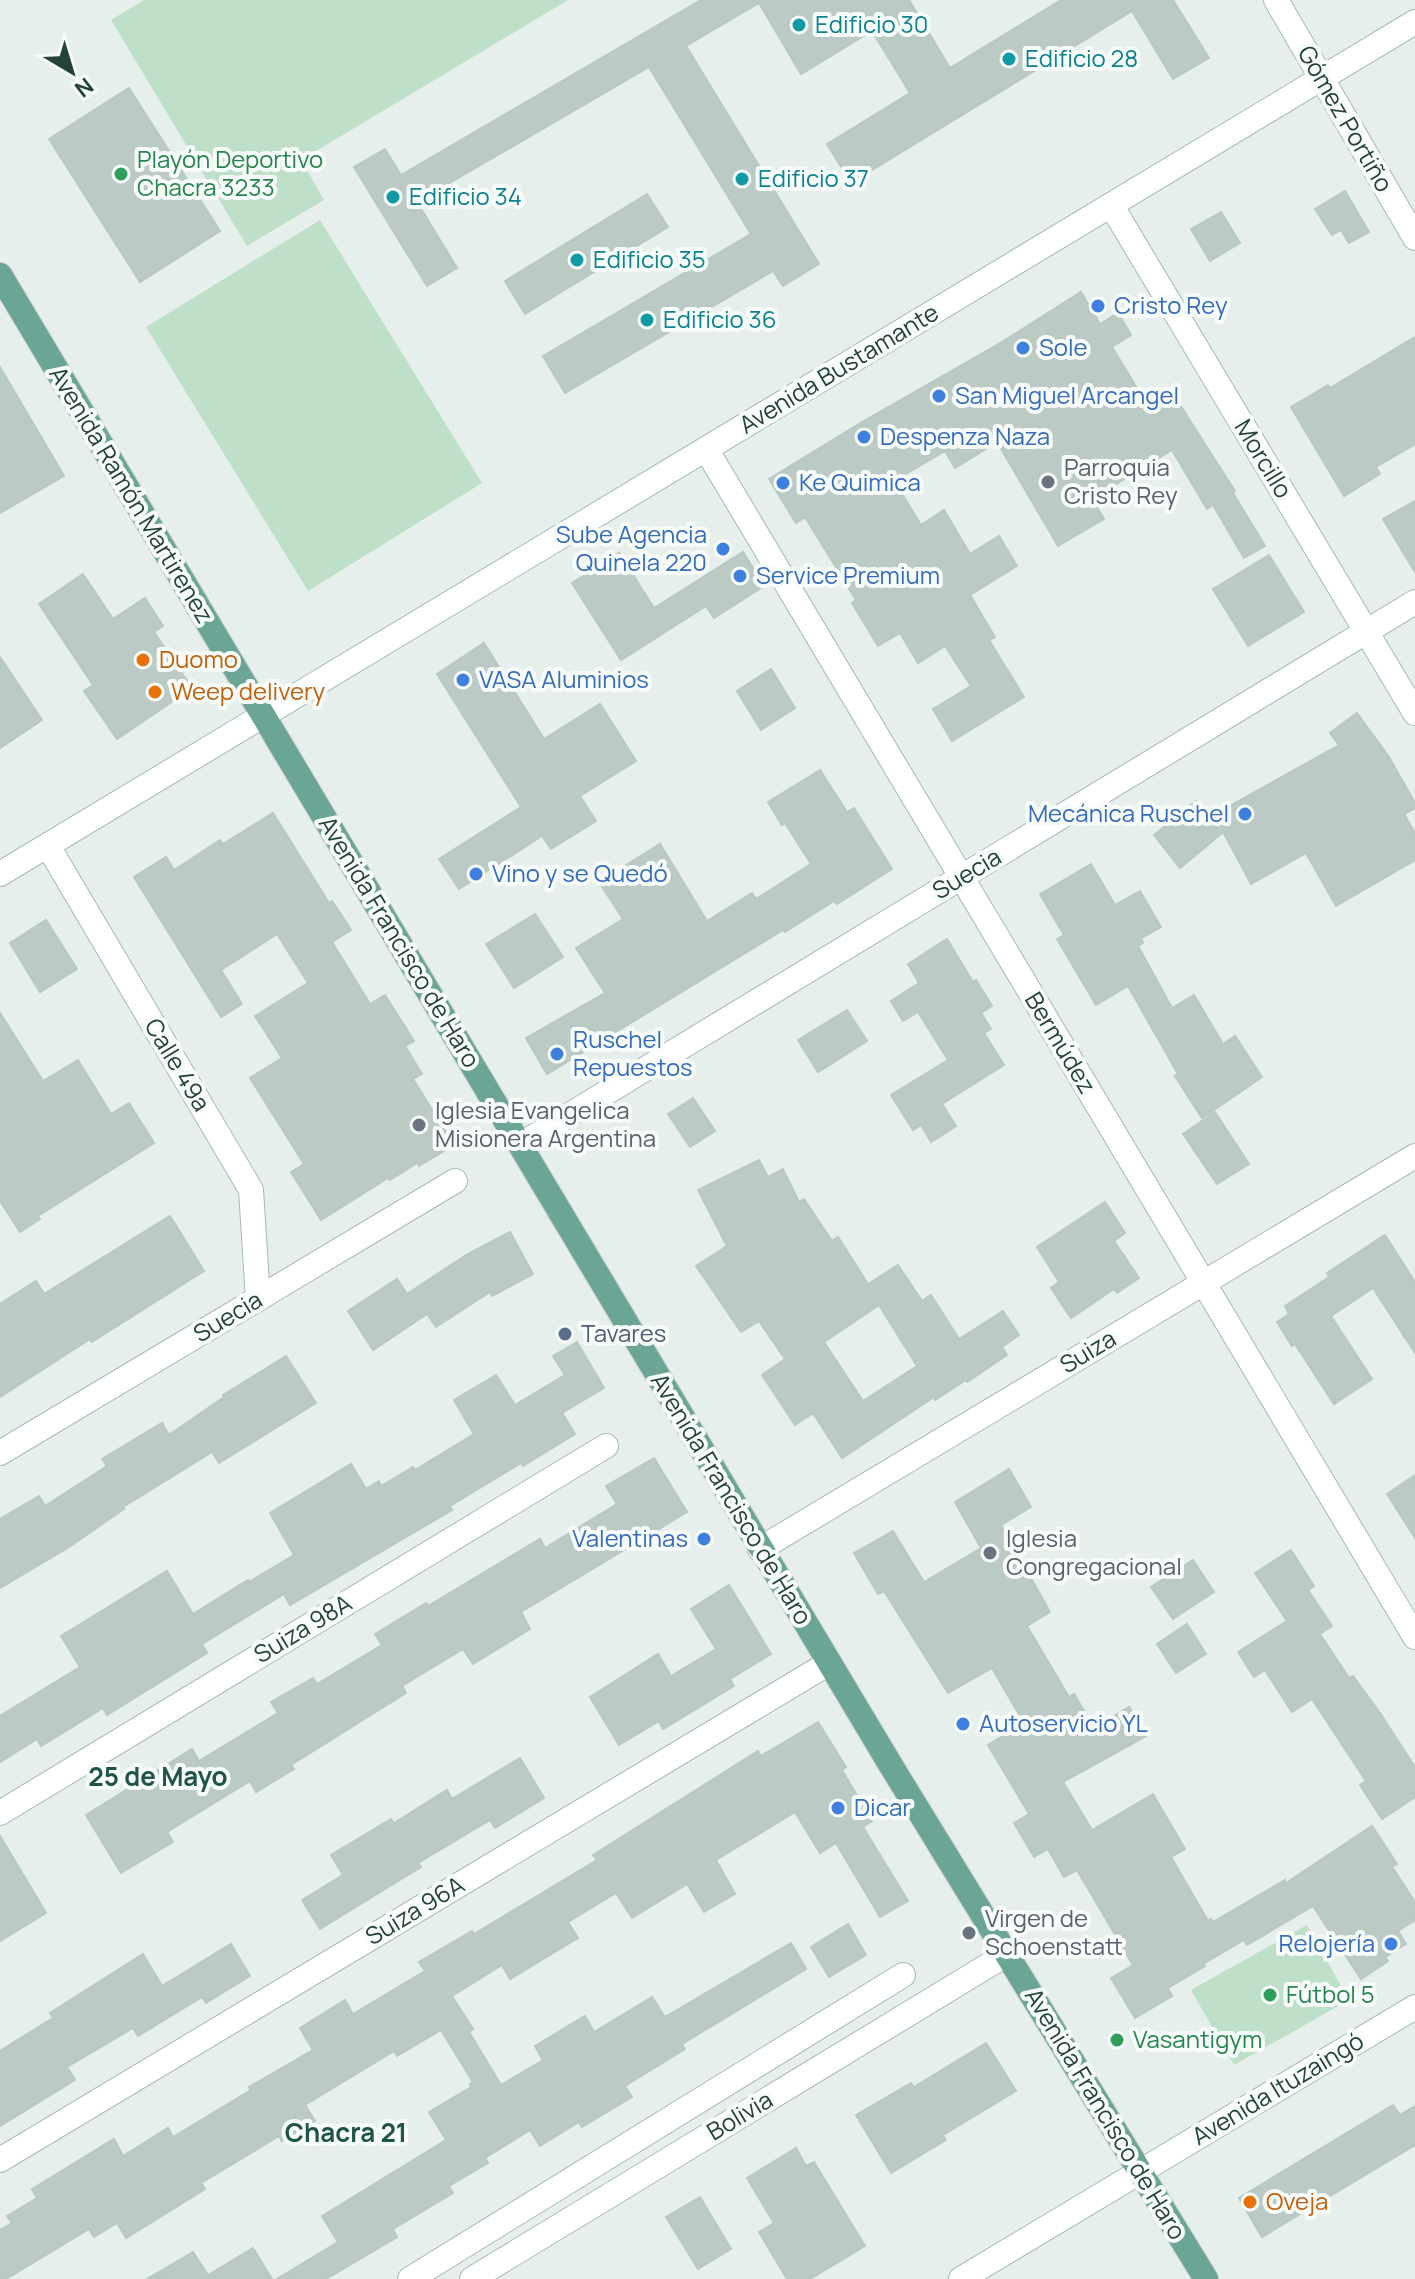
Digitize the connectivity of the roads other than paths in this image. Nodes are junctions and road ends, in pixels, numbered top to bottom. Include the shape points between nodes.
1 (1276, 0) edge
2 (1415, 22) edge
3 (1322, 78) junction
4 (1111, 205) junction
5 (1415, 238) edge
6 (3, 286) edge
7 (706, 449) junction
8 (1415, 602) edge
9 (1367, 632) junction
10 (1415, 713) edge
11 (262, 715) junction
12 (48, 846) junction
13 (0, 874) edge
14 (962, 877) junction
15 (520, 1145) junction
16 (1415, 1156) edge
17 (455, 1181) dead end
18 (1204, 1283) junction
19 (258, 1299) junction
20 (606, 1446) dead end
21 (0, 1453) edge
22 (760, 1549) junction
23 (1415, 1637) edge
24 (829, 1663) junction
25 (0, 1813) edge
26 (1007, 1954) junction
27 (903, 1975) dead end
28 (1415, 2007) edge
29 (0, 2160) edge
30 (1141, 2171) junction
31 (410, 2279) edge
32 (472, 2279) edge
33 (961, 2279) edge
34 (1206, 2279) edge

1 - 3 street, Gómez Portiño
2 - 3 street, Avenida Bustamante
3 - 4 street, Avenida Bustamante
3 - 5 street, Gómez Portiño
4 - 7 street, Avenida Bustamante
4 - 9 street, Morcillo
6 - 11 main road, Avenida Ramón Martirenez
7 - 11 street, Avenida Bustamante
7 - 14 street, Bermúdez
8 - 9 street, Suecia
9 - 10 street, Morcillo
9 - 14 street, Suecia
11 - 12 street, Avenida Bustamante
11 - 15 main road, Avenida Francisco de Haro
12 - 13 street, Avenida Bustamante
12 - 19 street, Calle 49a via 251,1190
14 - 15 street, Suecia
14 - 18 street, Bermúdez
15 - 22 main road, Avenida Francisco de Haro
16 - 18 street, Suiza
17 - 19 street, Suecia
18 - 22 street, Suiza
18 - 23 street, Bermúdez
19 - 21 street, Suecia
20 - 25 street, Suiza 98A
22 - 24 main road, Avenida Francisco de Haro
24 - 26 main road, Avenida Francisco de Haro
24 - 29 street, Suiza 96A
26 - 30 main road, Avenida Francisco de Haro
26 - 32 street, Bolivia
27 - 31 street, Bolivia
28 - 30 street, Avenida Ituzaingó
30 - 33 street, Avenida Ituzaingó
30 - 34 main road, Avenida Francisco de Haro

